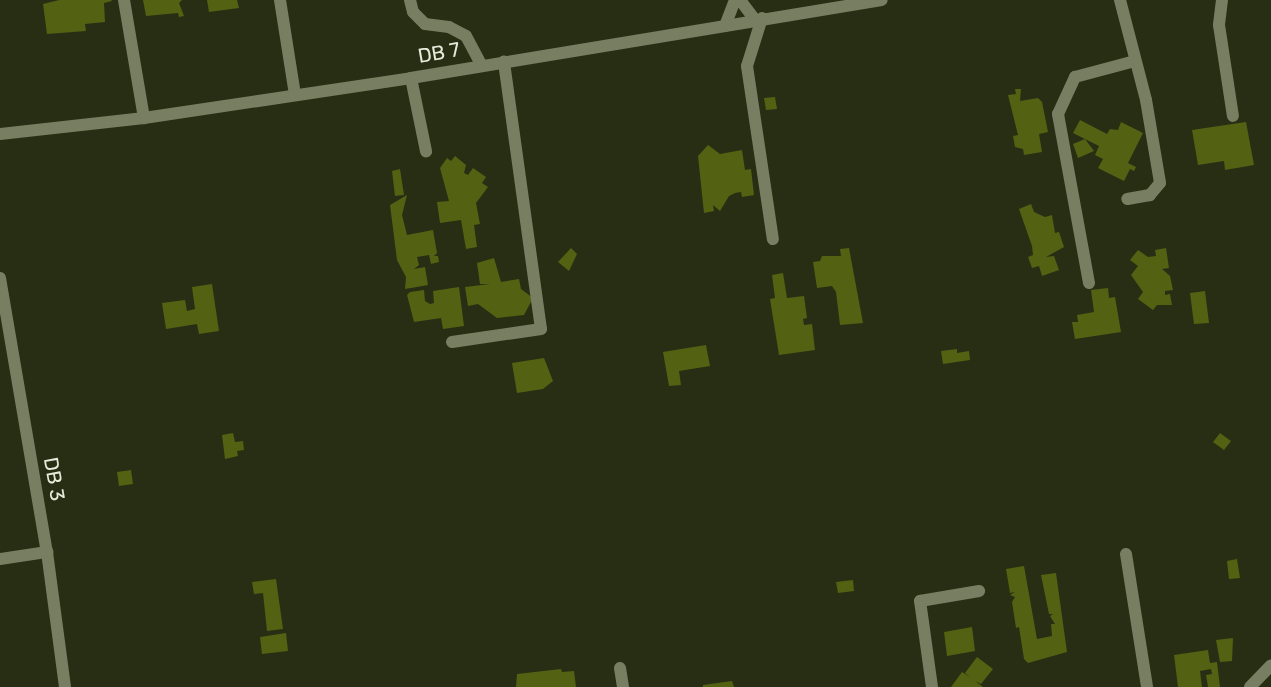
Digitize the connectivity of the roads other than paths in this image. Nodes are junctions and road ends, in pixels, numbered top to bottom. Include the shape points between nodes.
1 (124, 0) edge
2 (280, 0) edge
3 (410, 0) edge
4 (735, 0) edge
5 (740, 0) edge
6 (882, 0) edge
7 (1120, 0) edge
8 (1222, 0) edge
9 (758, 19) junction
10 (725, 26) junction
11 (1135, 61) junction
12 (504, 62) junction
13 (482, 66) junction
14 (411, 78) junction
15 (295, 95) junction
16 (1233, 116) dead end
17 (144, 118) junction
18 (0, 134) edge
19 (426, 151) dead end
20 (1127, 199) dead end
21 (773, 239) dead end
22 (0, 278) edge
23 (1089, 283) dead end
24 (452, 342) dead end
25 (13, 354) junction
26 (0, 356) edge
27 (47, 552) junction
28 (1126, 554) dead end
29 (0, 559) edge
30 (979, 591) dead end
31 (1271, 665) edge
32 (620, 668) dead end
33 (65, 687) edge
34 (623, 687) edge
35 (932, 687) edge
36 (1147, 687) edge
37 (1250, 687) edge

1 - 17 street
2 - 15 street
3 - 13 street via 412,12 425,24 449,27 466,36
4 - 10 street
5 - 9 street
6 - 9 street, DB 7
7 - 11 street
8 - 16 street via 1219,25
9 - 10 street, DB 7
9 - 21 street via 747,66
10 - 12 street, DB 7
11 - 20 street via 1160,183 1150,195
11 - 23 street via 1075,77 1058,114
12 - 13 street, DB 7
12 - 24 street via 541,328
13 - 14 street, DB 7
14 - 15 street, DB 7
14 - 19 street
15 - 17 street, DB 7
17 - 18 street, DB 7
22 - 25 street, DB 3
25 - 26 street
25 - 27 street, DB 3
27 - 29 street
27 - 33 street, DB 3
28 - 36 street
30 - 35 street via 920,601
31 - 37 street
32 - 34 street

